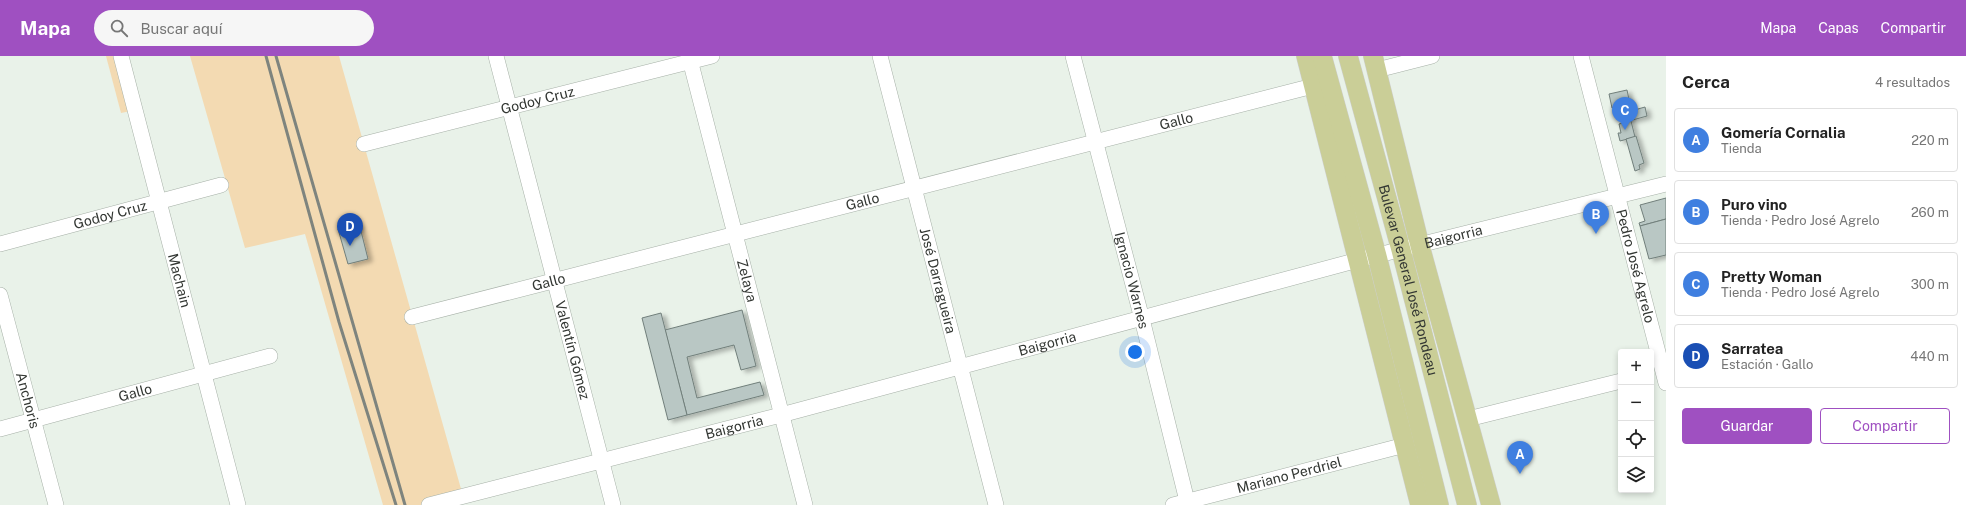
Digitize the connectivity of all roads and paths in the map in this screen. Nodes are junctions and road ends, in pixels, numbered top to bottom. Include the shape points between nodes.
1 (121, 56) edge
2 (496, 56) edge
3 (712, 56) edge
4 (880, 56) edge
5 (1073, 56) edge
6 (1306, 56) edge
7 (1322, 56) edge
8 (1348, 56) edge
9 (1432, 56) edge
10 (1581, 56) edge
11 (690, 59) edge
12 (1375, 63) edge
13 (1313, 86) junction
14 (510, 108) junction
15 (1096, 142) junction
16 (364, 144) dead end
17 (1666, 184) edge
18 (221, 185) dead end
19 (914, 188) junction
20 (1618, 197) junction
21 (159, 202) junction
22 (735, 234) junction
23 (0, 244) edge
24 (1420, 246) junction
25 (1401, 250) junction
26 (1377, 256) junction
27 (1358, 260) junction
28 (554, 280) junction
29 (0, 296) edge
30 (412, 317) dead end
31 (1142, 319) junction
32 (270, 356) dead end
33 (1454, 367) junction
34 (961, 368) junction
35 (204, 374) junction
36 (1661, 374) edge
37 (1618, 382) edge
38 (781, 415) junction
39 (1468, 419) junction
40 (33, 420) junction
41 (0, 429) edge
42 (1405, 446) junction
43 (601, 460) junction
44 (1459, 473) junction
45 (1182, 504) edge
46 (56, 505) edge
47 (238, 505) edge
48 (429, 505) edge
49 (613, 505) edge
50 (804, 505) edge
51 (996, 505) edge
52 (1420, 505) edge
53 (1439, 505) edge
54 (1467, 505) edge
55 (1490, 505) edge

1 - 21 street, Machain
2 - 14 street, Valentín Gómez
3 - 11 street, Godoy Cruz
4 - 19 street, José Darragueira
5 - 15 street, Ignacio Warnes
6 - 13 main road
7 - 26 main road, Bulevar General José Rondeau
8 - 25 main road, Bulevar General José Rondeau
9 - 12 street
10 - 20 street, Pedro José Agrelo
11 - 14 street, Godoy Cruz
11 - 22 street, Zelaya
12 - 24 main road, Bulevar General José Rondeau
13 - 15 street, Gallo
13 - 27 main road
14 - 16 street, Godoy Cruz
14 - 28 street, Valentín Gómez
15 - 19 street, Gallo
15 - 31 street, Ignacio Warnes
17 - 20 street, Baigorria
18 - 21 street, Godoy Cruz
19 - 22 street, Gallo
19 - 34 street, José Darragueira
20 - 24 street, Baigorria
20 - 36 street, Pedro José Agrelo
21 - 23 street, Godoy Cruz
21 - 35 street, Machain
22 - 28 street, Gallo
22 - 38 street, Zelaya
24 - 25 street, Baigorria
24 - 33 main road, Bulevar General José Rondeau
25 - 26 street, Baigorria
25 - 44 main road, Bulevar General José Rondeau
26 - 27 street, Baigorria
26 - 53 main road, Bulevar General José Rondeau
27 - 31 street, Baigorria
27 - 42 main road
28 - 30 street, Gallo
28 - 43 street, Valentín Gómez
29 - 40 street, Anchoris
31 - 34 street, Baigorria
31 - 45 street, Ignacio Warnes
32 - 35 street, Gallo
33 - 39 main road, Bulevar General José Rondeau
33 - 44 main road
34 - 38 street, Baigorria
34 - 51 street, José Darragueira
35 - 40 street, Gallo
35 - 47 street, Machain
37 - 39 street
38 - 43 street, Baigorria
38 - 50 street, Zelaya
39 - 55 main road, Bulevar General José Rondeau
40 - 41 street, Gallo
40 - 46 street, Anchoris
42 - 45 street, Mariano Perdriel
42 - 52 main road
43 - 48 street, Baigorria
43 - 49 street, Valentín Gómez
44 - 54 main road, Bulevar General José Rondeau

